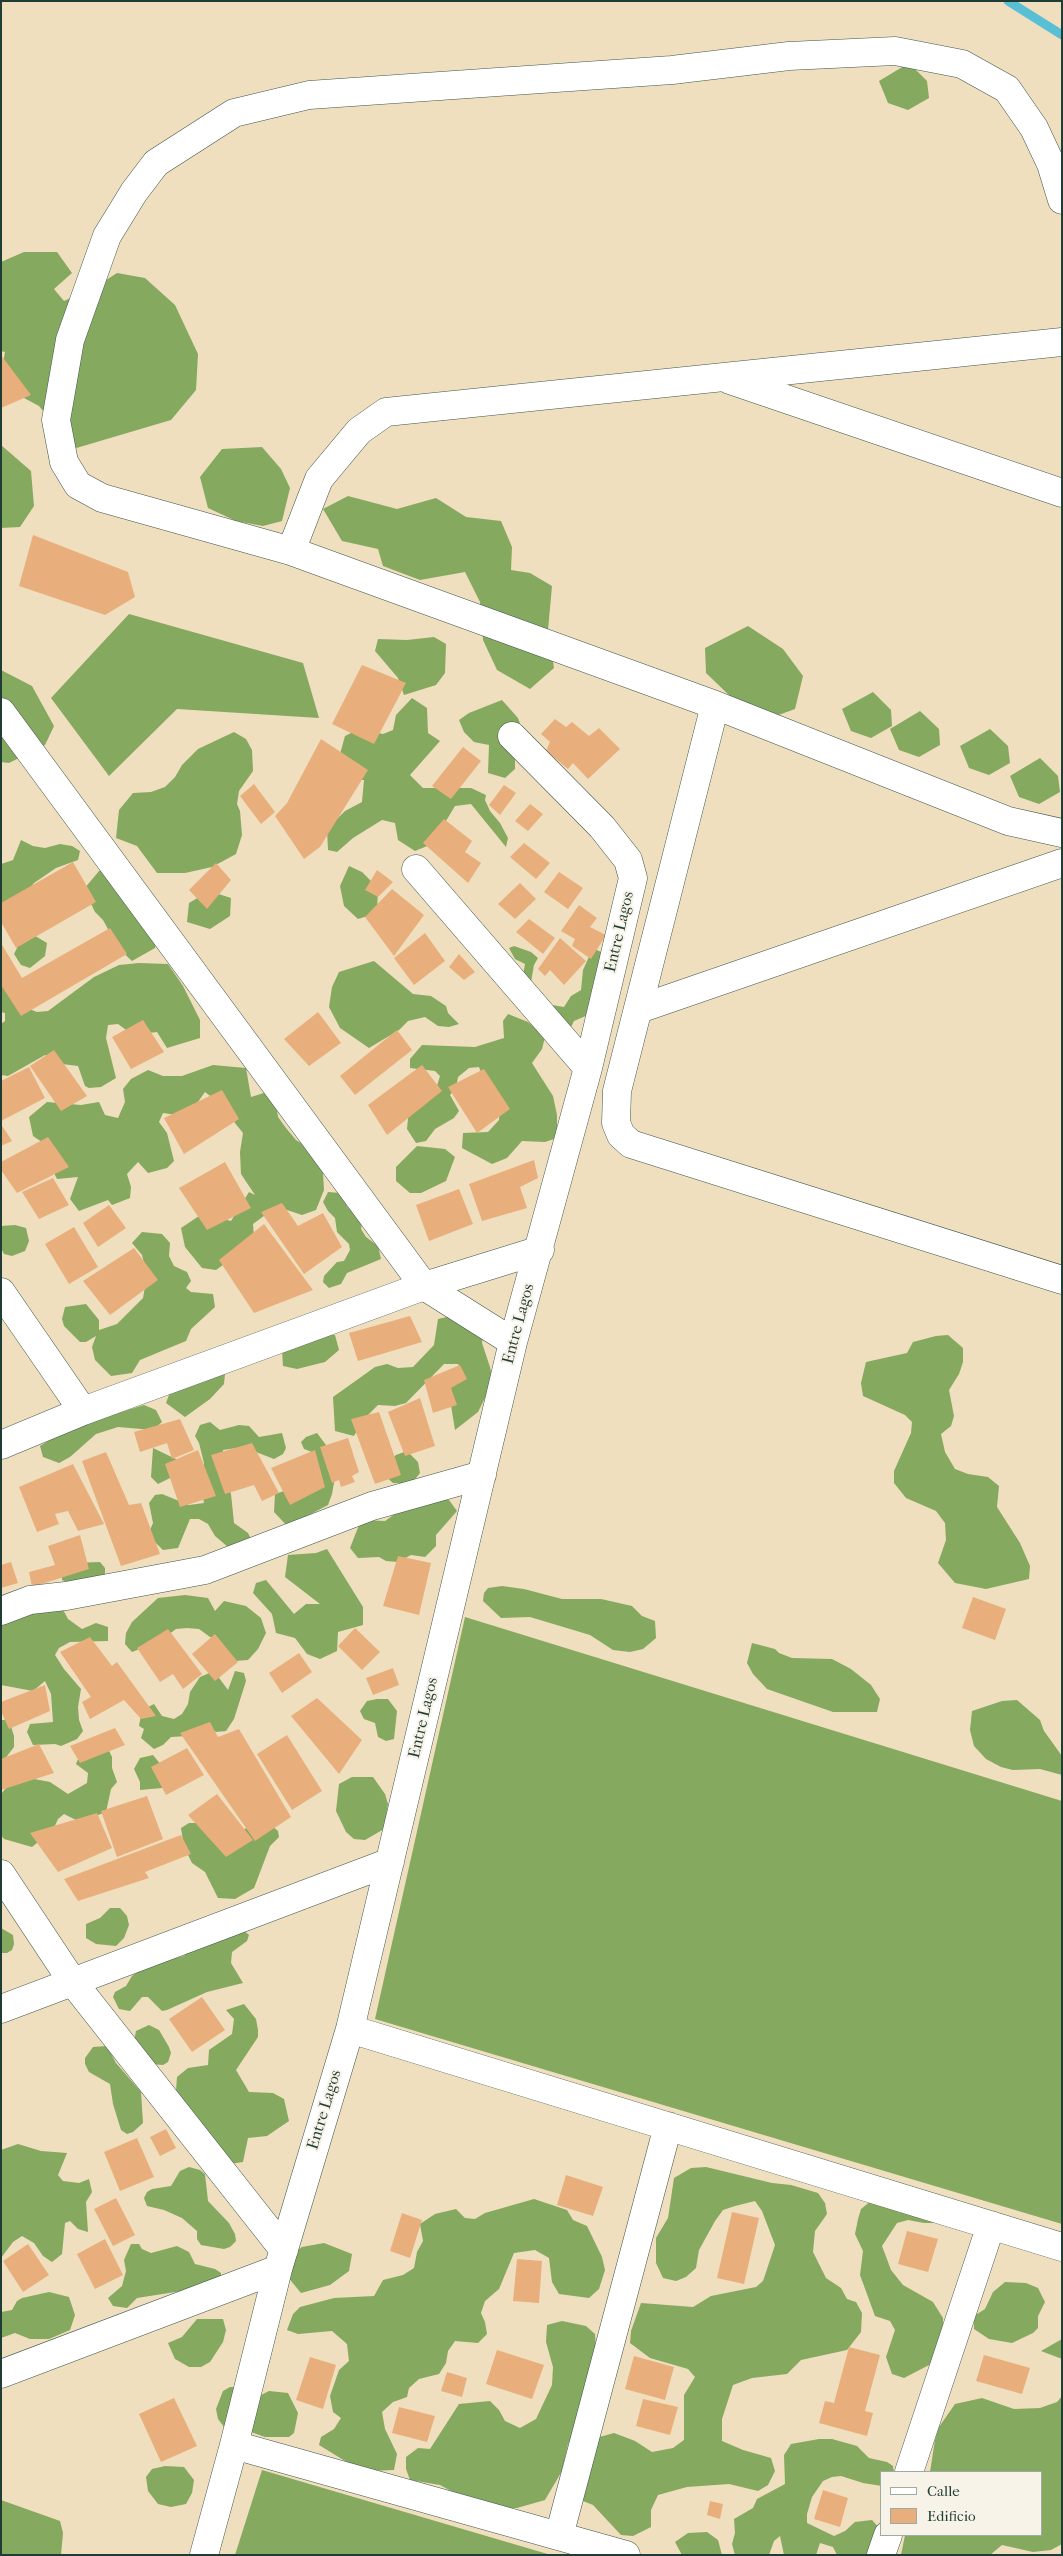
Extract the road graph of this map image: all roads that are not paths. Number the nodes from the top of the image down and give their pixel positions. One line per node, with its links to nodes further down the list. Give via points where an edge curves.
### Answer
1 (1057, 163): 2 (street); 6 (street, via 1007,88 962,64 896,50 790,56 672,70 309,95 234,113 156,163 107,236 70,340 56,420 64,462 78,485 102,498)
2 (1062, 200)
3 (1062, 342): 4 (street)
4 (722, 377): 5 (street); 6 (street, via 386,412 359,431 319,479)
5 (1062, 493)
6 (291, 551): 7 (street)
7 (716, 705): 10 (street, via 1008,821); 13 (street)
8 (1, 712): 17 (street)
9 (512, 736): 14 (street, Entre Lagos, via 602,827 628,860 633,878)
10 (1062, 833)
11 (1062, 863): 13 (street)
12 (416, 869): 14 (street)
13 (639, 1009): 16 (street, via 617,1091 616,1124 621,1135 631,1144)
14 (588, 1068): 15 (street, Entre Lagos)
15 (540, 1250): 17 (street); 19 (street, Entre Lagos)
16 (1062, 1280)
17 (424, 1286): 19 (street); 20 (street)
18 (1, 1292): 20 (street)
19 (513, 1342): 22 (street, Entre Lagos)
20 (83, 1411): 21 (street)
21 (1, 1445)
22 (482, 1475): 23 (street, via 372,1506 205,1570 30,1600); 24 (street, Entre Lagos)
23 (1, 1611)
24 (390, 1862): 26 (street); 28 (street, Entre Lagos)
25 (1, 1874): 26 (street)
26 (72, 1981): 27 (street); 32 (street)
27 (1, 2009)
28 (350, 2029): 29 (street); 32 (street, Entre Lagos)
29 (668, 2126): 30 (street); 36 (street)
30 (991, 2226): 31 (street); 35 (street)
31 (1062, 2247)
32 (281, 2260): 33 (street); 34 (street, Entre Lagos)
33 (1, 2374)
34 (234, 2445): 36 (street); 38 (street, Entre Lagos)
35 (909, 2471)
36 (559, 2536): 39 (street)
37 (888, 2536): 40 (street)
38 (204, 2555)
39 (626, 2555)
40 (882, 2555)

